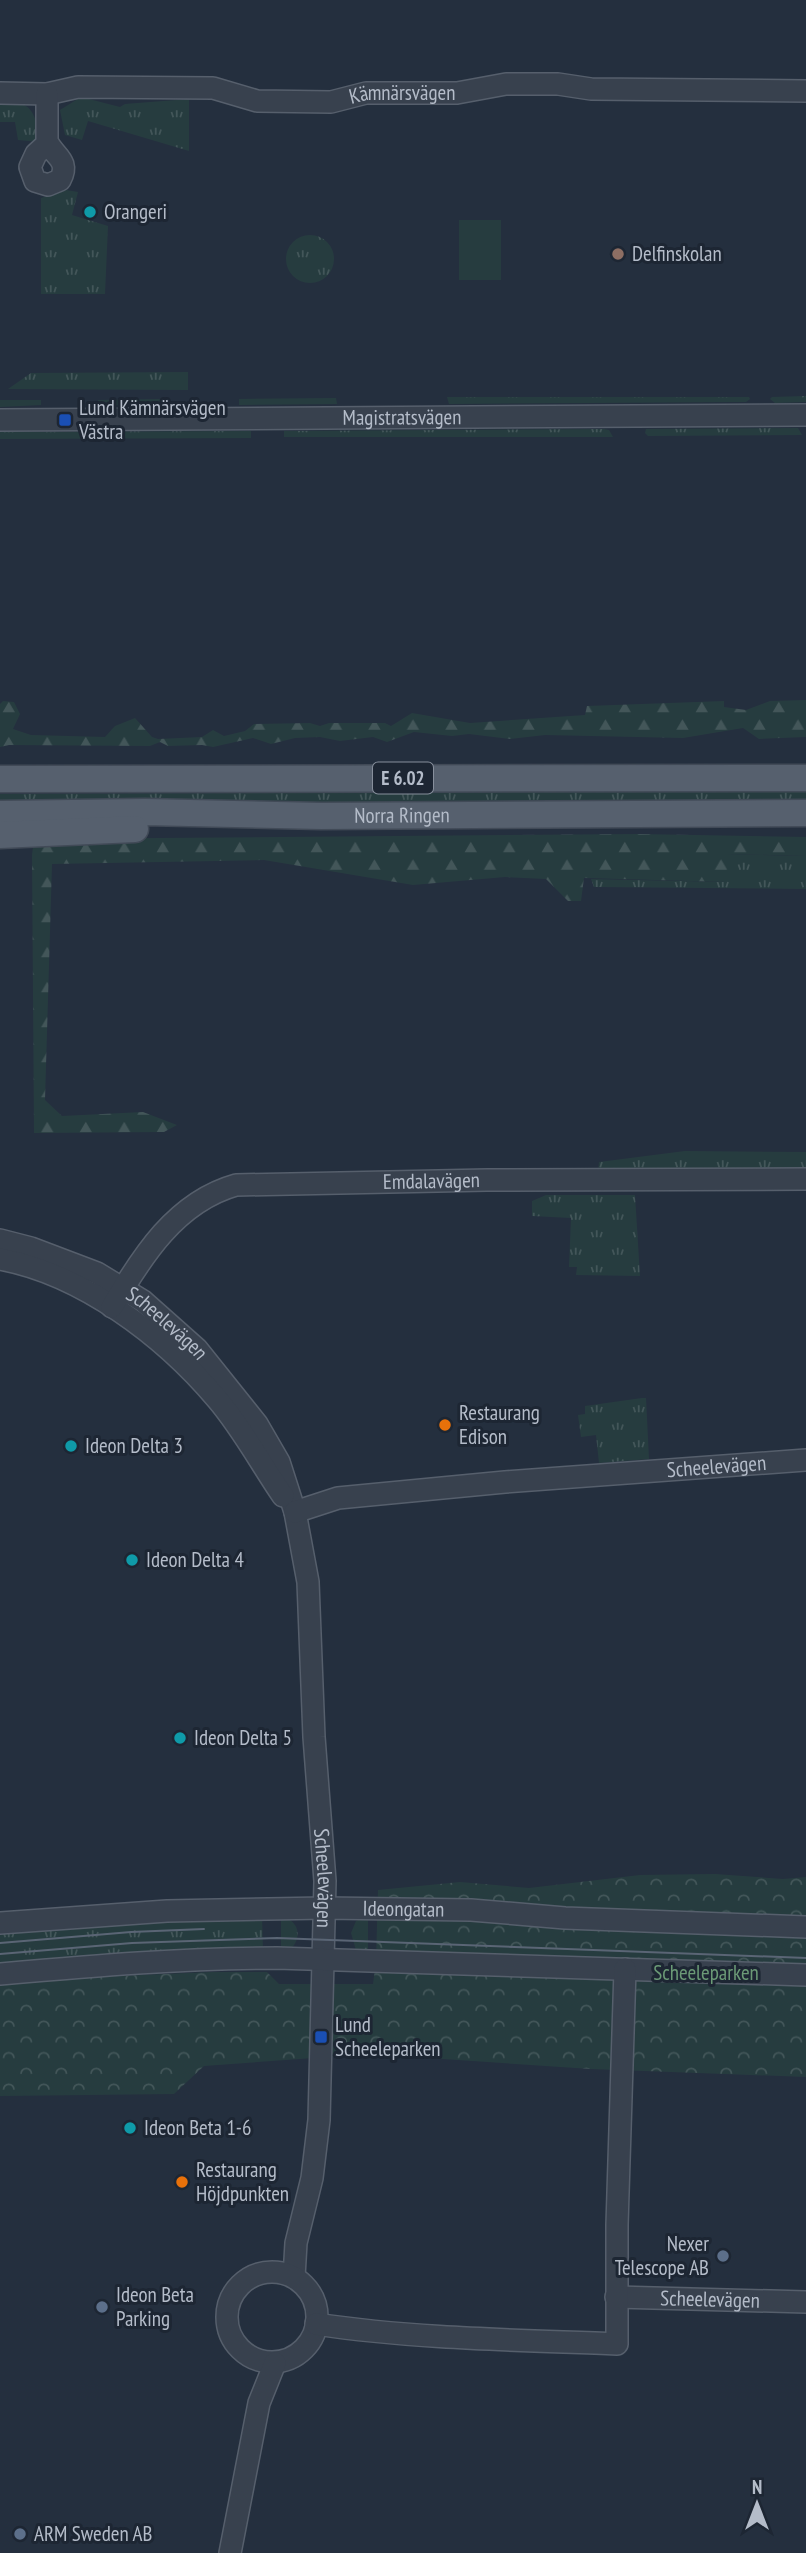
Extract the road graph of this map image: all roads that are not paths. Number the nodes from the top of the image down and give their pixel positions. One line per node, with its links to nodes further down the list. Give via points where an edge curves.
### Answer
1 (806, 91): 3 (street, Kämnärsvägen, via 506,84 457,93 366,93 331,102 257,101 213,88 78,88)
2 (0, 93): 3 (street, Kämnärsvägen)
3 (47, 94): 4 (street)
4 (47, 141)
5 (806, 415): 6 (street, Magistratsvägen)
6 (0, 420)
7 (806, 778): 8 (main road, Norra Ringen / E 6.02)
8 (0, 779)
9 (806, 813): 11 (main road, Norra Ringen / E 6.02)
10 (0, 814): 11 (main road, Norra Ringen / E 6.02)
11 (321, 816): 12 (main road)
12 (0, 835)
13 (806, 1179): 16 (street, Emdalavägen, via 236,1185 181,1213)
14 (0, 1240): 16 (street, Scheelevägen, via 86,1267)
15 (0, 1259): 17 (street, Scheelevägen, via 34,1267)
16 (123, 1288): 17 (street, Emdalavägen); 19 (street, Scheelevägen, via 197,1349 236,1395 279,1462)
17 (112, 1307): 19 (street, Scheelevägen, via 161,1342 218,1400)
18 (806, 1460): 19 (street, Scheelevägen, via 338,1498)
19 (295, 1512): 20 (street, Scheelevägen, via 308,1582)
20 (325, 1908): 21 (street, Ideongatan, via 167,1911); 22 (street, Ideongatan, via 471,1910); 23 (street, Scheelevägen)
21 (0, 1923)
22 (806, 1927)
23 (325, 1960): 24 (street); 25 (street, via 202,1958); 27 (street, Scheelevägen, via 319,2120 312,2178)
24 (625, 1969): 26 (street); 28 (street)
25 (0, 1974)
26 (806, 1975)
27 (285, 2275): 30 (street, via 306,2286 316,2300); 31 (street, via 263,2273 244,2282 231,2299 228,2323 232,2337 240,2348)
28 (616, 2297): 29 (street, Scheelevägen); 30 (street, via 617,2344 446,2337)
29 (806, 2302)
30 (316, 2324): 31 (street, via 308,2344 292,2359)
31 (265, 2361): 32 (street)
32 (230, 2553)

